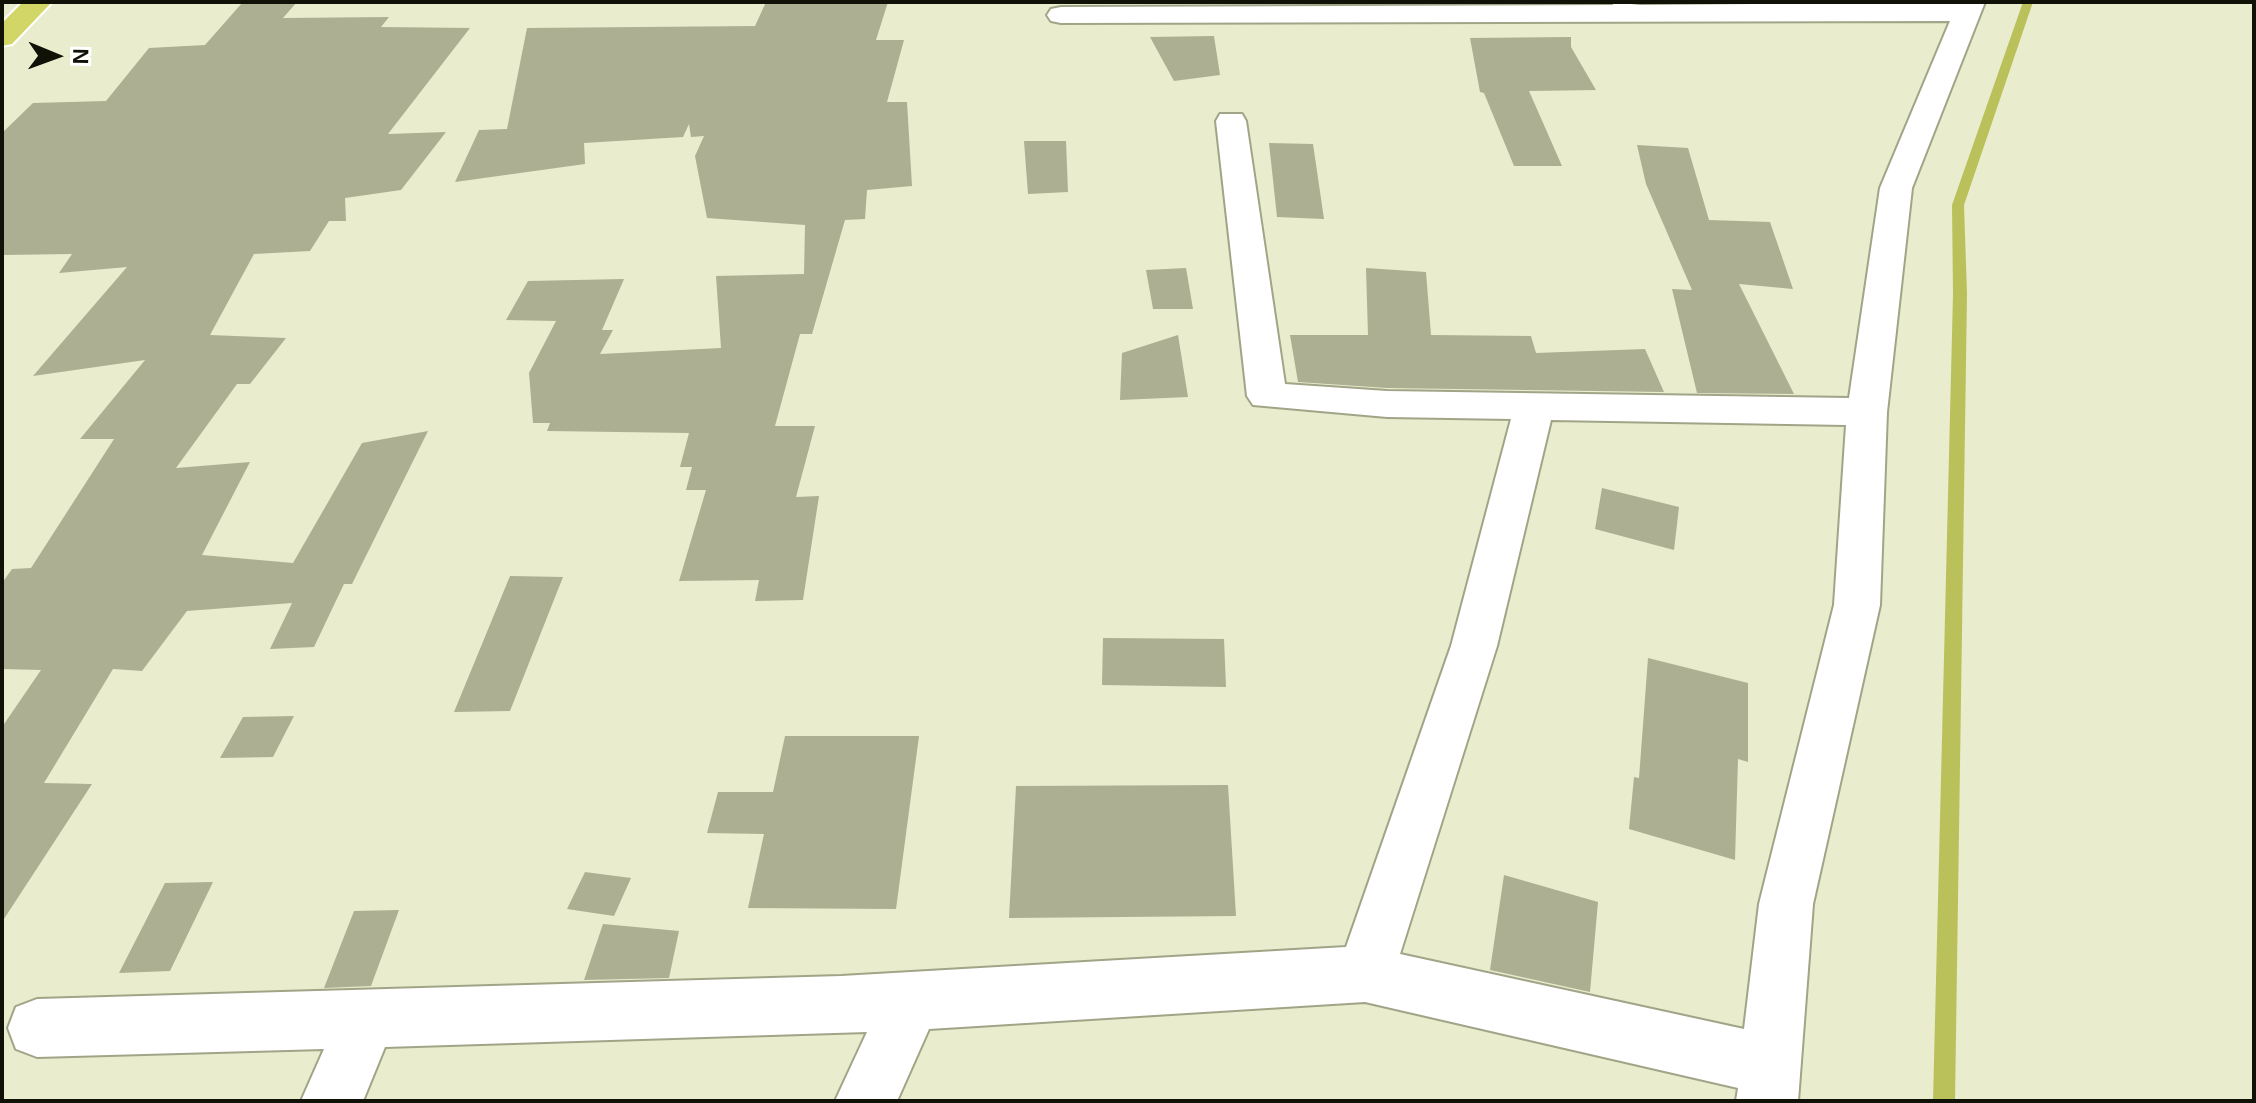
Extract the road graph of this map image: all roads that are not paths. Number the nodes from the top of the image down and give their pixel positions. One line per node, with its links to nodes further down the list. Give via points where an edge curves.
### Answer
1 (39, 2): 5 (main road)
2 (1628, 7): 3 (street); 4 (street)
3 (1970, 7): 8 (street, via 1896,188)
4 (1061, 15)
5 (2, 38)
6 (1231, 121): 7 (street, via 1267,396)
7 (1535, 405): 8 (street); 9 (street, via 1474,646)
8 (1867, 412): 13 (street, via 1857,605 1786,904)
9 (1365, 974): 10 (street); 13 (street)
10 (912, 1000): 11 (street); 15 (street)
11 (367, 1019): 12 (street); 14 (street)
12 (37, 1028)
13 (1769, 1083)
14 (332, 1101)
15 (866, 1101)

